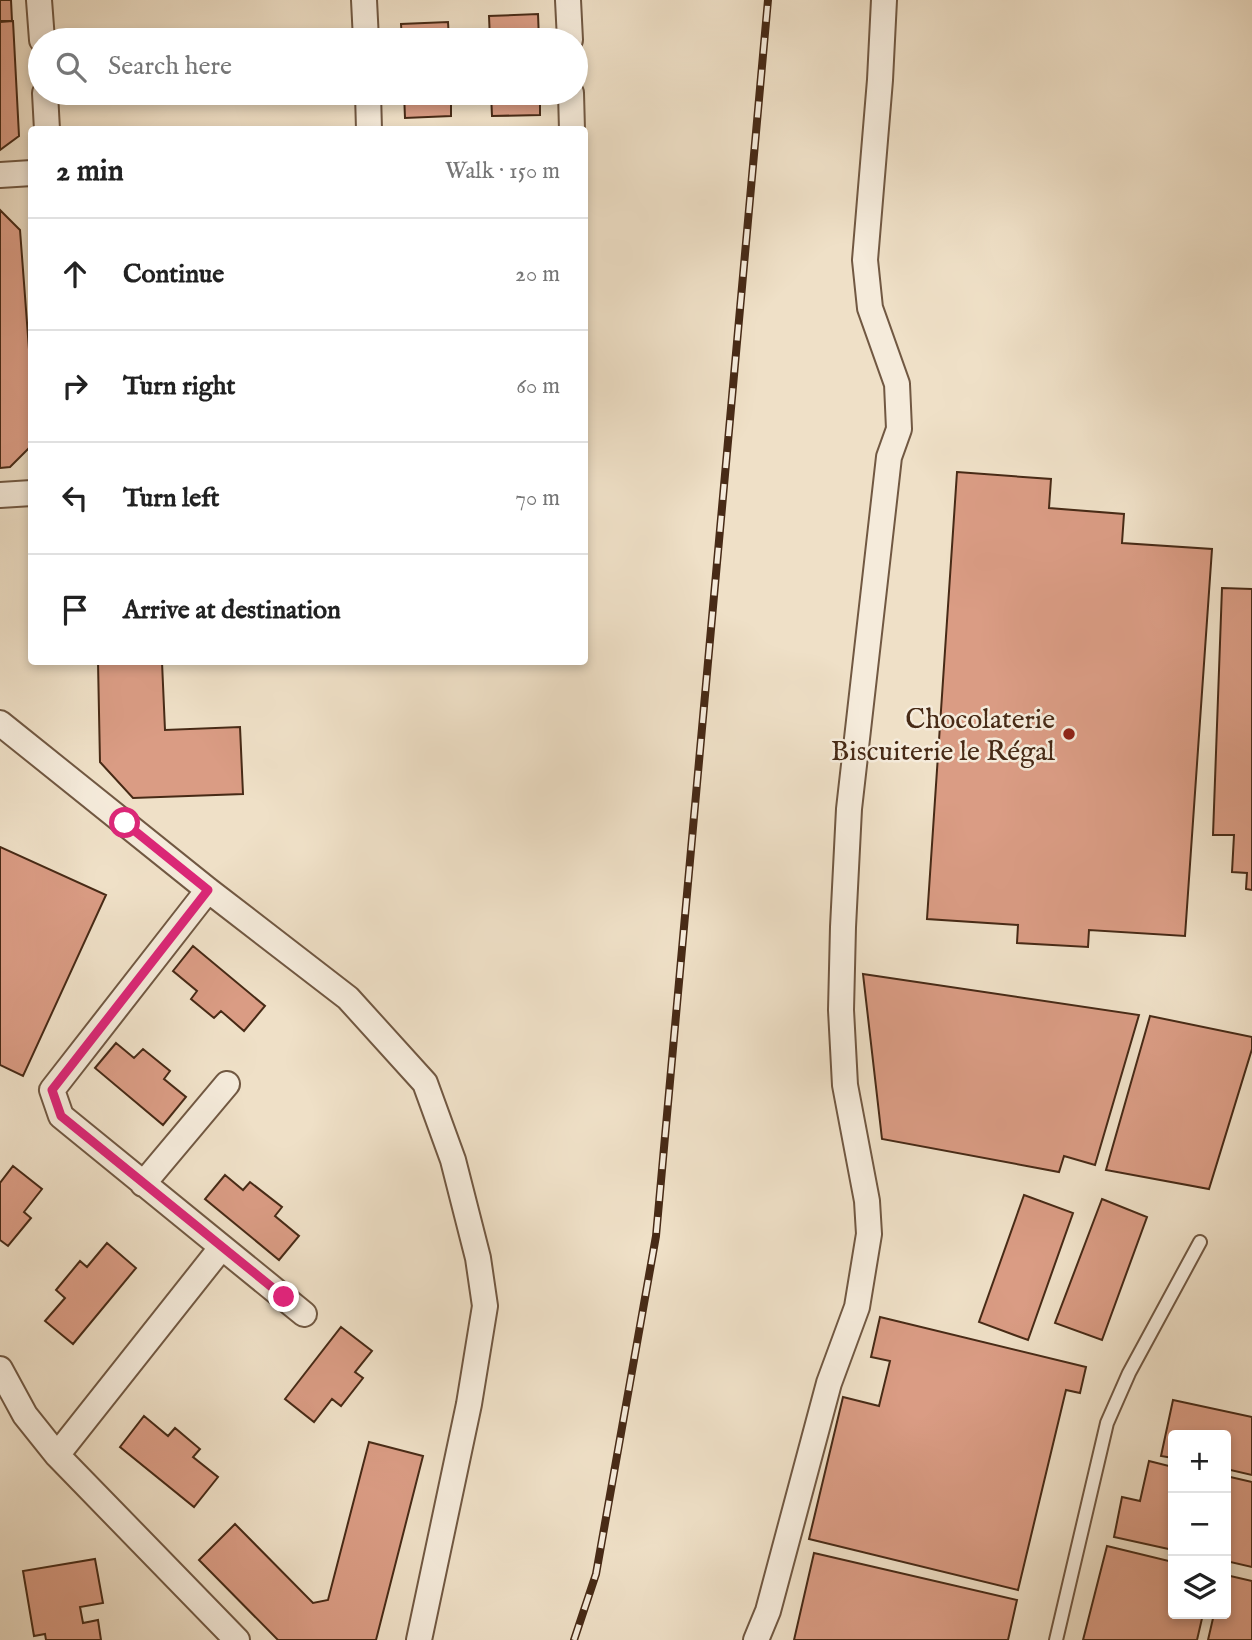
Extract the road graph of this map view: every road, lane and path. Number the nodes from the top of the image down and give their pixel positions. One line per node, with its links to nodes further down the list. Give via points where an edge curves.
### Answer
1 (39, 0): 5 (street)
2 (364, 0): 6 (street)
3 (568, 0): 7 (street)
4 (884, 0): 29 (street, via 865,260 870,309 897,384 899,429 889,457 849,809 841,1010 845,1084 869,1234 857,1307 829,1384 768,1611)
5 (41, 28)
6 (365, 28)
7 (569, 28)
8 (46, 105): 11 (street)
9 (368, 105): 12 (street)
10 (571, 105): 13 (street)
11 (47, 126)
12 (369, 126)
13 (572, 126)
14 (28, 173): 15 (street)
15 (0, 175)
16 (28, 493): 17 (street)
17 (0, 495)
18 (0, 723): 19 (street)
19 (208, 890): 21 (street, via 52,1090 61,1116); 28 (street, via 348,998 391,1042 425,1083 453,1160 485,1306)
20 (226, 1084): 21 (street)
21 (143, 1184): 23 (street)
22 (1200, 1242): 30 (lane, via 1107,1423)
23 (221, 1248): 24 (street); 26 (street)
24 (304, 1314)
25 (0, 1369): 26 (street, via 25,1415)
26 (57, 1455): 27 (street)
27 (237, 1640)
28 (419, 1640)
29 (756, 1640)
30 (1056, 1640)

